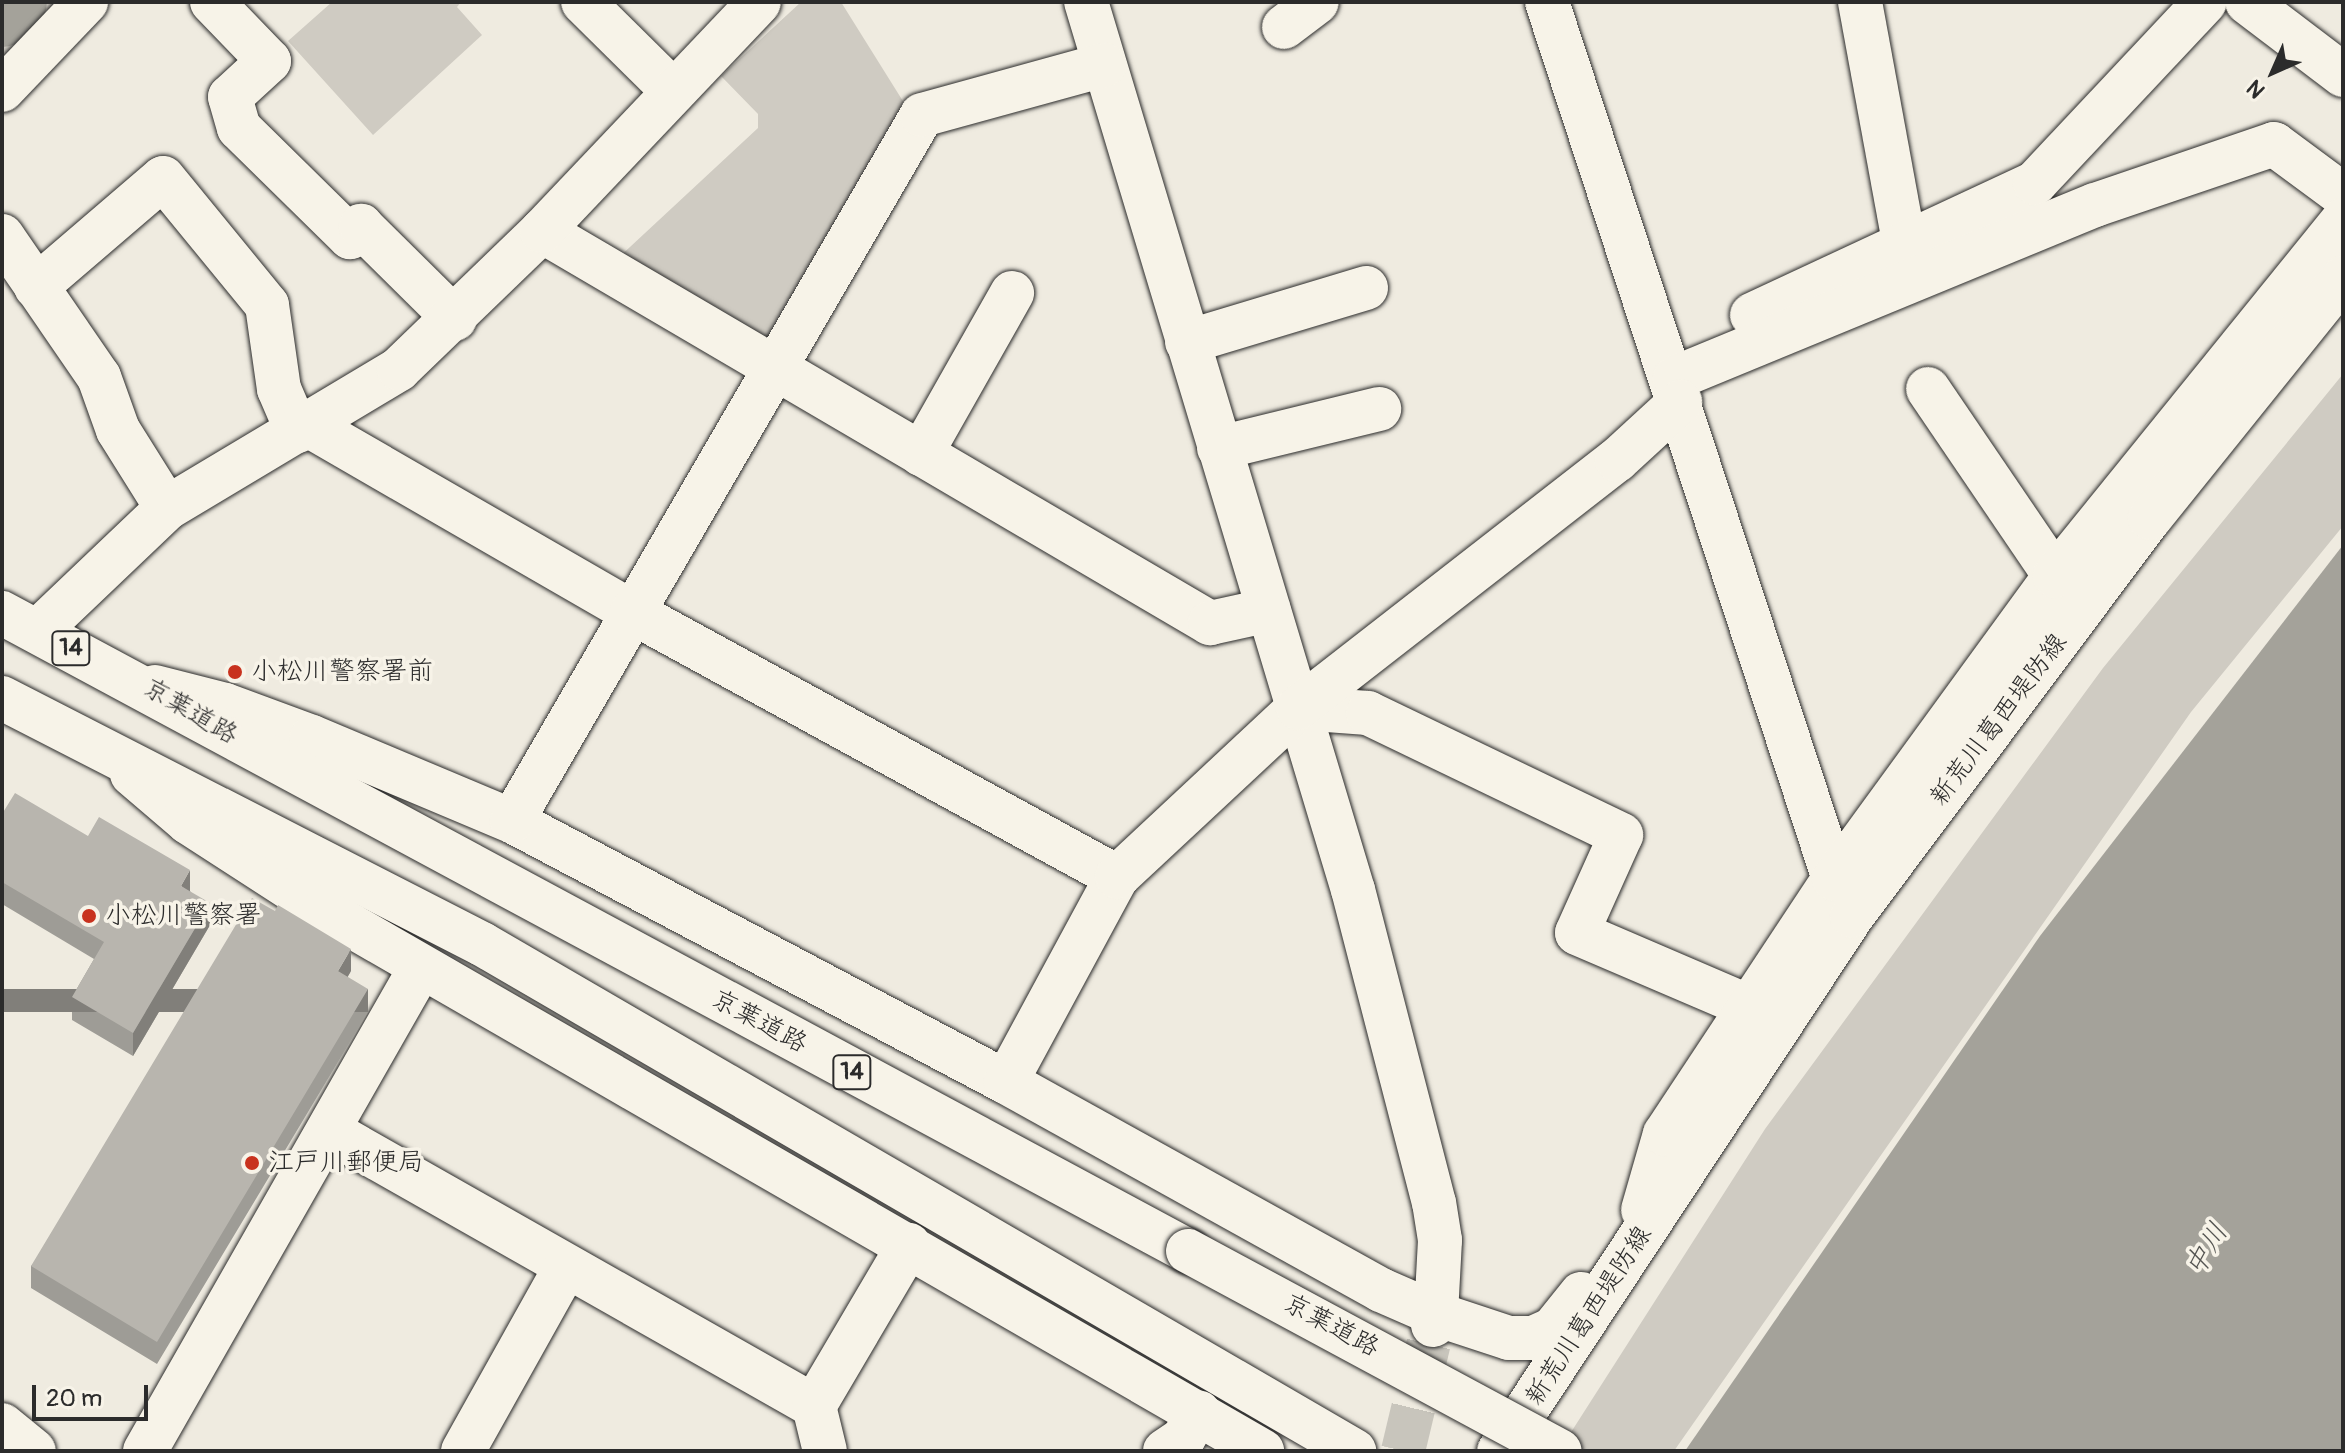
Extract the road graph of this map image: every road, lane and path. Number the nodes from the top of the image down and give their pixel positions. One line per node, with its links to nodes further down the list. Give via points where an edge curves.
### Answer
1 (86, 2): 12 (main road)
2 (212, 2): 23 (main road, via 269,61 230,97 239,128 350,237 361,226)
3 (583, 2): 13 (main road)
4 (759, 2): 13 (main road)
5 (1086, 2): 10 (main road)
6 (1547, 2): 26 (main road)
7 (1860, 2): 18 (main road)
8 (2205, 2): 18 (main road, via 2035,183)
9 (2247, 2): 11 (main road)
10 (1104, 65): 24 (main road); 25 (main road, via 922,115)
11 (2343, 75)
12 (2, 90)
13 (672, 90): 16 (main road)
14 (2343, 195): 26 (main road, via 2274,144 2095,205)
15 (2343, 220): 33 (main road)
16 (542, 231): 23 (main road); 25 (main road)
17 (2, 236): 20 (main road)
18 (1905, 247): 26 (main road)
19 (2343, 278): 48 (main road, 新荒川葛西堤防線, via 2150,518 1852,916)
20 (36, 287): 29 (main road, via 163,178 267,305 279,389); 32 (main road, via 99,377 118,430)
21 (1366, 288): 24 (main road)
22 (1012, 293): 31 (main road)
23 (455, 319): 29 (main road, via 399,369)
24 (1187, 342): 30 (main road)
25 (777, 371): 31 (main road); 35 (main road)
26 (1673, 378): 39 (main road, via 1617,460); 43 (main road)
27 (1928, 389): 33 (main road)
28 (1379, 409): 30 (main road)
29 (302, 428): 32 (main road); 35 (main road)
30 (1219, 448): 34 (main road)
31 (921, 454): 34 (main road, via 1210,623)
32 (167, 508): 36 (main road)
33 (2055, 576): 43 (main road)
34 (1269, 610): 39 (main road)
35 (632, 612): 41 (main road); 42 (main road)
36 (20, 622): 37 (main road, 京葉道路 / 14)
37 (141, 684): 41 (main road, 新荒川葛西堤防線, via 225,705); 64 (main road, 京葉道路 / 14, bridge, via 475,871)
38 (5, 706): 40 (main road)
39 (1298, 708): 42 (main road); 45 (main road, via 1368,713 1621,835 1577,933); 52 (main road, via 1353,890 1434,1203 1440,1240)
40 (100, 746): 44 (main road, via 188,822 257,870); 62 (main road, via 482,944)
41 (512, 821): 46 (main road, 新荒川葛西堤防線)
42 (1117, 877): 46 (main road)
43 (1834, 879): 45 (main road)
44 (421, 967): 47 (main road); 50 (main road)
45 (1747, 1006): 49 (main road, via 1665,1134)
46 (1006, 1082): 52 (main road, 新荒川葛西堤防線)
47 (331, 1132): 51 (main road); 57 (main road)
48 (1677, 1180): 49 (main road, 新荒川葛西堤防線); 63 (main road, 新荒川葛西堤防線)
49 (1643, 1210): 52 (main road, 新荒川葛西堤防線, via 1553,1329 1520,1340)
50 (909, 1245): 53 (main road); 54 (main road)
51 (566, 1267): 53 (main road); 58 (main road)
52 (1434, 1319)
53 (814, 1406): 59 (main road)
54 (1199, 1412): 60 (main road, via 1183,1439); 61 (main road)
55 (2, 1425): 56 (main road)
56 (34, 1451)
57 (145, 1451)
58 (463, 1451)
59 (825, 1451)
60 (1165, 1451)
61 (1262, 1451)
62 (1354, 1451)
63 (1499, 1451)
64 (1560, 1451)

